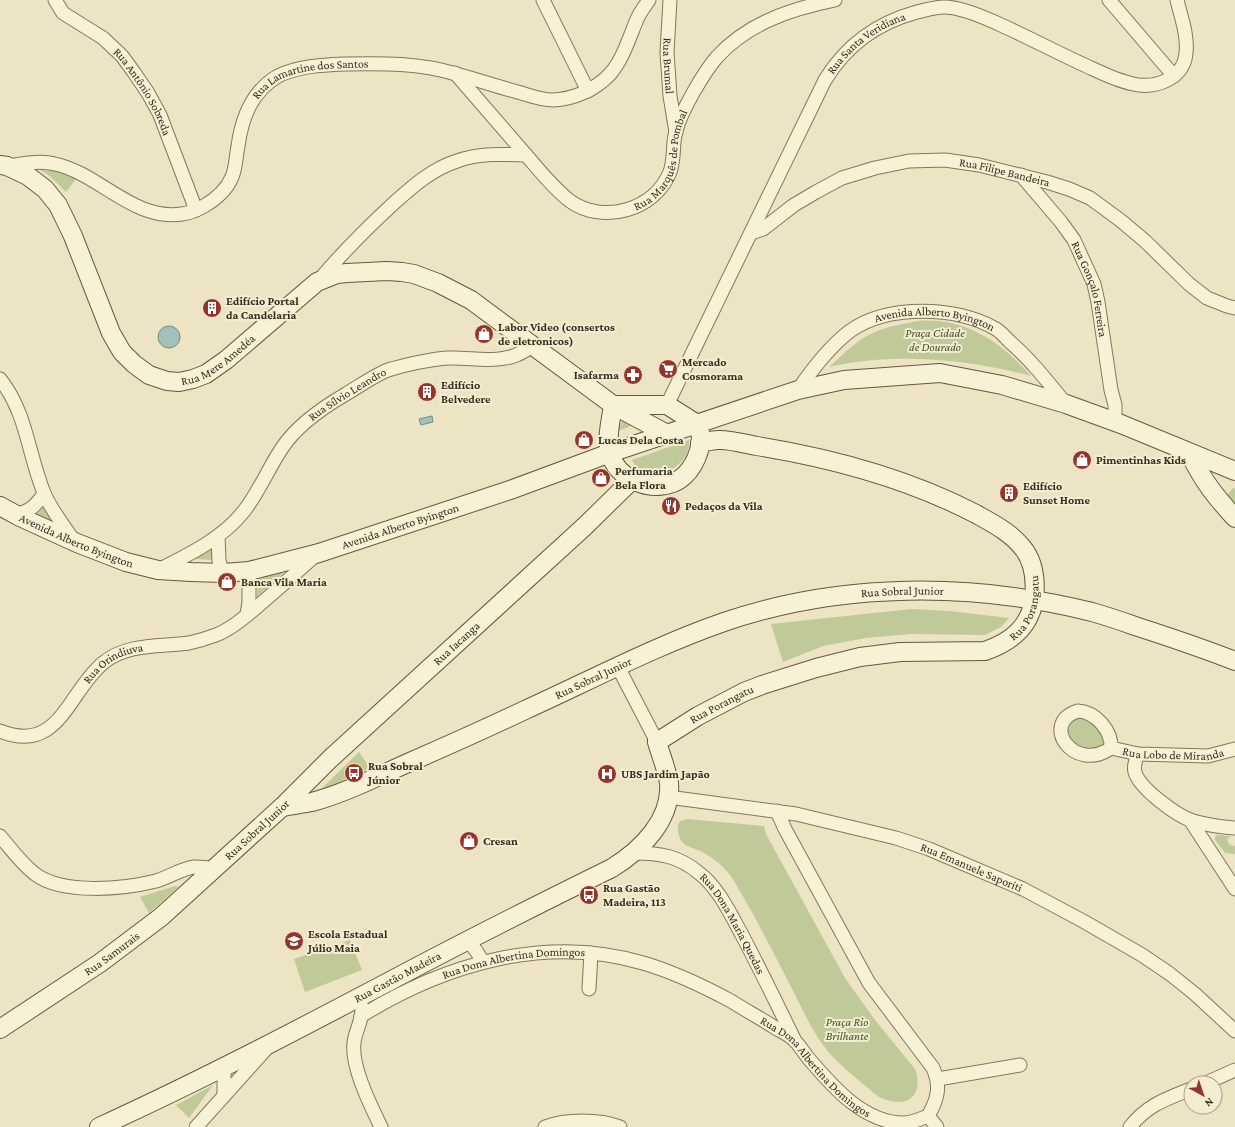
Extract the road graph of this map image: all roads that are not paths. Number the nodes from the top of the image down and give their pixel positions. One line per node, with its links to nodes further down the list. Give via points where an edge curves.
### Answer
1 (54, 0): 17 (street, Rua Antônio Sobreda, via 63,13 104,38 122,56 148,93 160,115)
2 (543, 0): 12 (street)
3 (649, 0): 12 (street, Rua Lamartine dos Santos, via 610,74)
4 (670, 0): 13 (street, Rua Brumal, via 667,52)
5 (835, 0): 13 (street, Rua Marquês de Pombal, via 803,6 776,16 732,43 716,58 702,79 685,108)
6 (921, 0): 9 (street)
7 (1109, 0): 11 (street)
8 (1177, 0): 11 (street, via 1186,35 1186,55 1182,67)
9 (944, 7): 11 (street, Rua Santa Veridiana, via 992,21 1111,78 1144,86 1166,82); 18 (street, Rua Santa Veridiana, via 904,16 878,27 843,55 821,87)
10 (455, 73): 12 (street, Rua Lamartine dos Santos, via 550,100 569,98); 14 (street, Rua Marquês de Pombal); 17 (street, Rua Lamartine dos Santos, via 417,65 375,63 326,65 297,69 279,76 261,89 244,115 232,178 211,202)
11 (1174, 76)
12 (588, 91)
13 (676, 132): 14 (street, Rua Marquês de Pombal, via 674,159 662,187 653,197 640,205 617,211 598,212 571,201)
14 (526, 156): 19 (street, via 494,154 458,160 439,168 418,182 374,221)
15 (3, 166): 17 (street, Rua Lamartine dos Santos, via 52,163 69,168 130,203 157,214 180,215); 19 (street, Rua Mere Amedéa, via 28,176 45,189 58,205 111,333 122,352 149,375 178,382 206,374)
16 (1021, 175): 18 (street, Rua Filipe Bandeira, via 945,160 909,161 875,168 842,178 794,205 763,229); 20 (street, Rua Filipe Bandeira, via 1090,198 1145,241 1207,298); 28 (street, Rua Gonçalo Ferreira, via 1074,240 1092,279 1115,405)
17 (196, 210)
18 (751, 233): 26 (street, Rua Santa Veridiana)
19 (317, 282): 21 (street, Rua Mere Amedéa, via 346,273 387,271 414,274 471,300)
20 (1235, 308)
21 (533, 346): 25 (street, Rua Mere Amedéa); 40 (street, Rua Sílvio Leandro, via 505,358 447,358 388,370 345,394 312,415 290,437 245,511)
22 (0, 379): 37 (street, via 16,404 23,421)
23 (798, 390): 24 (street, Avenida Alberto Byington, via 844,380 940,373 1002,385); 24 (street, Avenida Alberto Byington, via 817,364 852,330 884,316 930,312 966,316 997,330 1023,353); 27 (street, Avenida Alberto Byington)
24 (1066, 404): 28 (street, Avenida Alberto Byington)
25 (613, 405): 26 (street); 30 (street, Rua Mere Amedéa); 33 (street, via 609,437)
26 (667, 405): 29 (street)
27 (720, 416): 29 (street, Avenida Alberto Byington); 31 (street, via 716,425)
28 (1115, 422): 34 (street, Avenida Alberto Byington)
29 (697, 424): 30 (street, Avenida Alberto Byington); 32 (street)
30 (667, 434): 33 (street, Avenida Alberto Byington)
31 (719, 440): 32 (street, Rua Porangatu); 46 (street, Rua Porangatu, via 798,453 881,475 958,505 1003,530 1023,548 1034,572)
32 (700, 443): 36 (street, via 699,453 691,468 673,482 648,485)
33 (610, 454): 36 (street, via 617,466); 42 (street, Avenida Alberto Byington, via 510,490)
34 (1190, 454): 35 (street, Avenida Alberto Byington); 39 (street, via 1208,487)
35 (1235, 472)
36 (632, 480): 56 (street, Rua Iacanga, via 330,759)
37 (44, 494): 38 (street, via 36,505 25,512); 41 (street)
38 (6, 510): 41 (street, Avenida Alberto Byington)
39 (1235, 518)
40 (218, 536): 43 (street, Rua Sílvio Leandro, via 198,550); 45 (street, via 219,560)
41 (77, 543): 43 (street, Avenida Alberto Byington, via 126,562)
42 (319, 552): 44 (street, Avenida Alberto Byington); 47 (street, Rua Orindiuva)
43 (158, 570): 45 (street, Avenida Alberto Byington)
44 (249, 571): 45 (street, Avenida Alberto Byington); 47 (street)
45 (223, 573)
46 (1034, 600): 48 (street, Rua Sobral Junior, via 1094,612); 49 (street, Rua Sobral Junior, via 944,591 891,591 810,600 723,622); 51 (street, Rua Porangatu, via 1026,622 1011,638 985,651 900,652 860,657 816,668 744,692 698,716)
47 (247, 615): 50 (street, Rua Orindiuva, via 217,635 190,643 158,645 116,655 86,679 64,714 37,735 27,736)
48 (1235, 661)
49 (618, 667): 51 (street); 56 (street, Rua Sobral Junior, via 360,784 312,802)
50 (0, 730)
51 (657, 742): 55 (street, Rua Gastão Madeira, via 669,781)
52 (1111, 748): 54 (street, Rua Lobo de Miranda)
53 (1235, 749): 54 (street, Rua Lobo de Miranda, via 1208,756)
54 (1138, 754): 58 (street, via 1134,771 1149,793)
55 (668, 797): 57 (street, Rua Emanuele Saporiti); 61 (street, Rua Gastão Madeira, via 657,826)
56 (282, 807): 62 (street, Rua Sobral Junior)
57 (777, 811): 73 (street, Rua Emanuele Saporiti, via 896,838 929,849 1023,889 1083,921 1159,967 1195,994); 80 (street, via 869,983 928,1059)
58 (1190, 820): 59 (street, via 1211,826); 63 (street)
59 (1235, 828)
60 (0, 836): 62 (street, Rua Sobral Junior, via 15,855 36,874 67,887 109,888 143,884 192,867)
61 (634, 853): 64 (street, Rua Gastão Madeira, via 612,868); 74 (street, Rua Dona Maria Quedas, via 669,856 700,873 712,886 729,910)
62 (215, 868): 72 (street, Rua Samurais, via 161,916 100,963)
63 (1235, 889)
64 (468, 940): 65 (street, Rua Gastão Madeira); 67 (street)
65 (447, 951): 68 (street); 70 (street, Rua Gastão Madeira)
66 (591, 953): 67 (street, Rua Dona Albertina Domingos, via 552,952 514,955); 69 (street); 74 (street, Rua Dona Albertina Domingos, via 643,963 672,973 752,1013)
67 (483, 962): 68 (street, Rua Dona Albertina Domingos)
68 (462, 968): 71 (street, Rua Dona Albertina Domingos, via 414,986)
69 (589, 989)
70 (360, 997): 71 (street); 75 (street, Rua Gastão Madeira)
71 (361, 1016): 86 (street, via 354,1043 357,1069)
72 (0, 1028)
73 (1235, 1031)
74 (794, 1040): 83 (street, Rua Dona Albertina Domingos, via 840,1092 878,1119 905,1123)
75 (271, 1044): 77 (street, Rua Gastão Madeira); 82 (street)
76 (1020, 1064): 80 (street)
77 (224, 1066): 82 (street); 84 (street, Rua Gastão Madeira)
78 (1235, 1070): 79 (street)
79 (1223, 1075)
80 (938, 1078): 83 (street, via 937,1097)
81 (1183, 1092): 90 (street, via 1145,1111)
82 (224, 1096): 85 (street)
83 (928, 1116): 89 (street)
84 (99, 1127)
85 (196, 1127)
86 (382, 1127)
87 (545, 1127): 88 (street, via 576,1121)
88 (620, 1127)
89 (937, 1127)
90 (1130, 1127)

